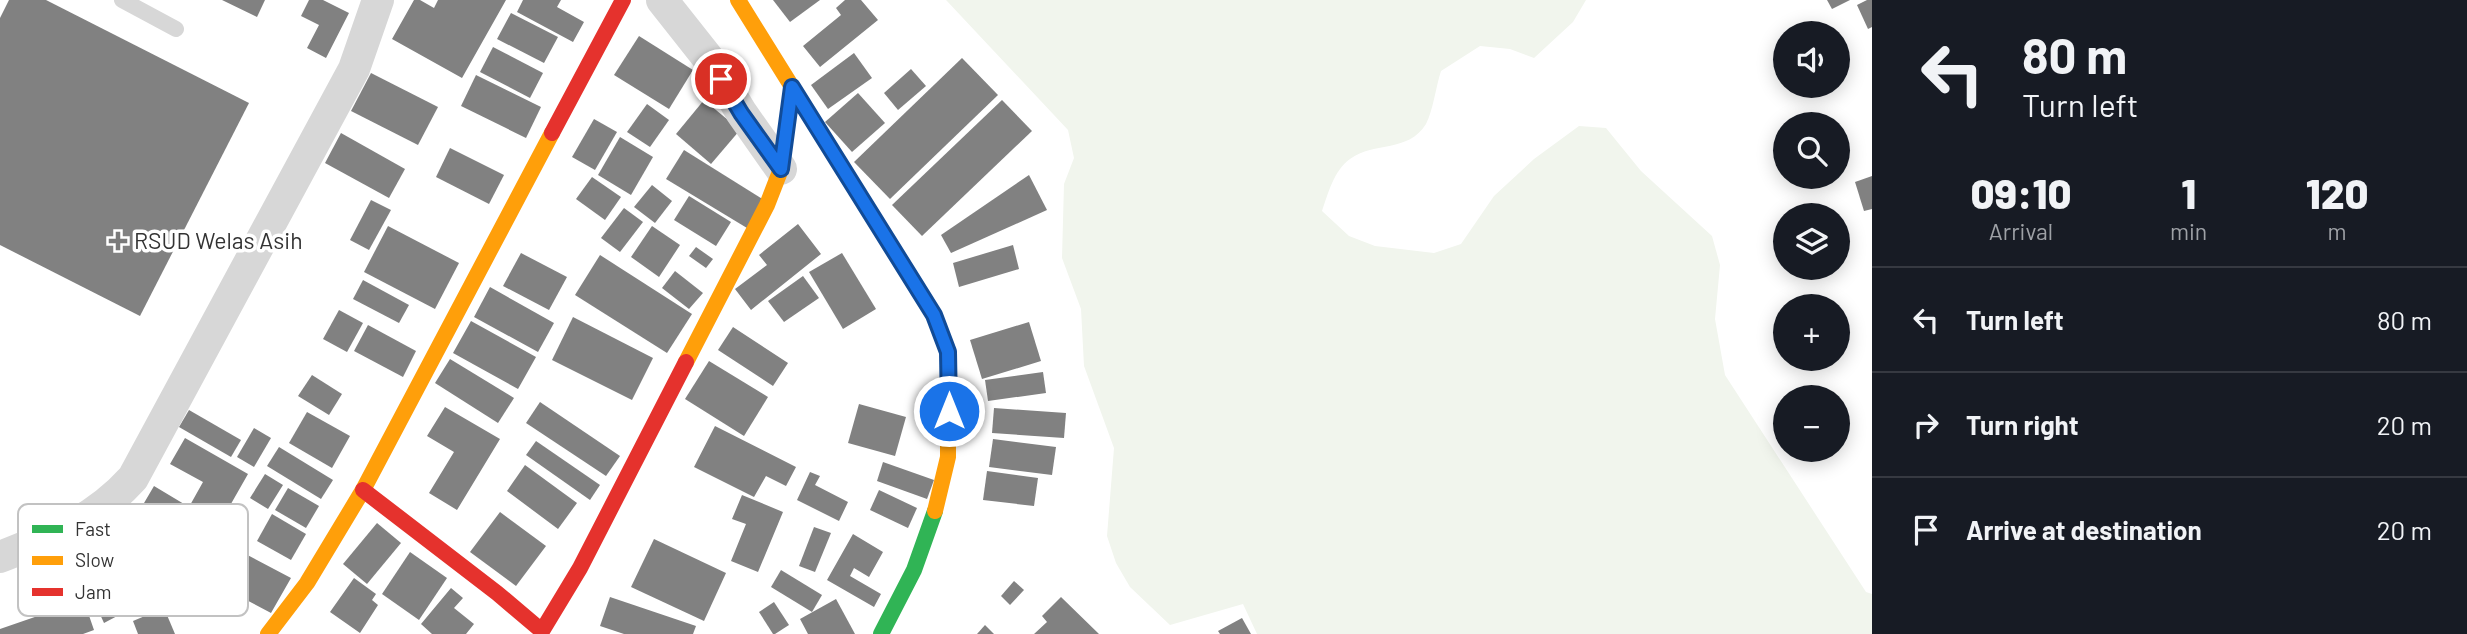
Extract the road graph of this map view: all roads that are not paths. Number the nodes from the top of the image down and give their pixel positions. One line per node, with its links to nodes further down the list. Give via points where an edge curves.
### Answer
1 (122, 0): 6 (lane)
2 (378, 0): 10 (street, via 354,69 133,478)
3 (622, 0): 9 (street)
4 (662, 0): 8 (street, via 711,62)
5 (738, 0): 7 (street)
6 (176, 29)
7 (792, 87): 8 (street); 15 (street, via 934,315 948,352 948,457 935,512 914,570)
8 (781, 169): 13 (street, via 767,205)
9 (363, 490): 13 (street); 14 (street, via 307,583)
10 (107, 504)
11 (18, 550): 12 (street)
12 (0, 557)
13 (543, 633)
14 (268, 634)
15 (881, 634)

